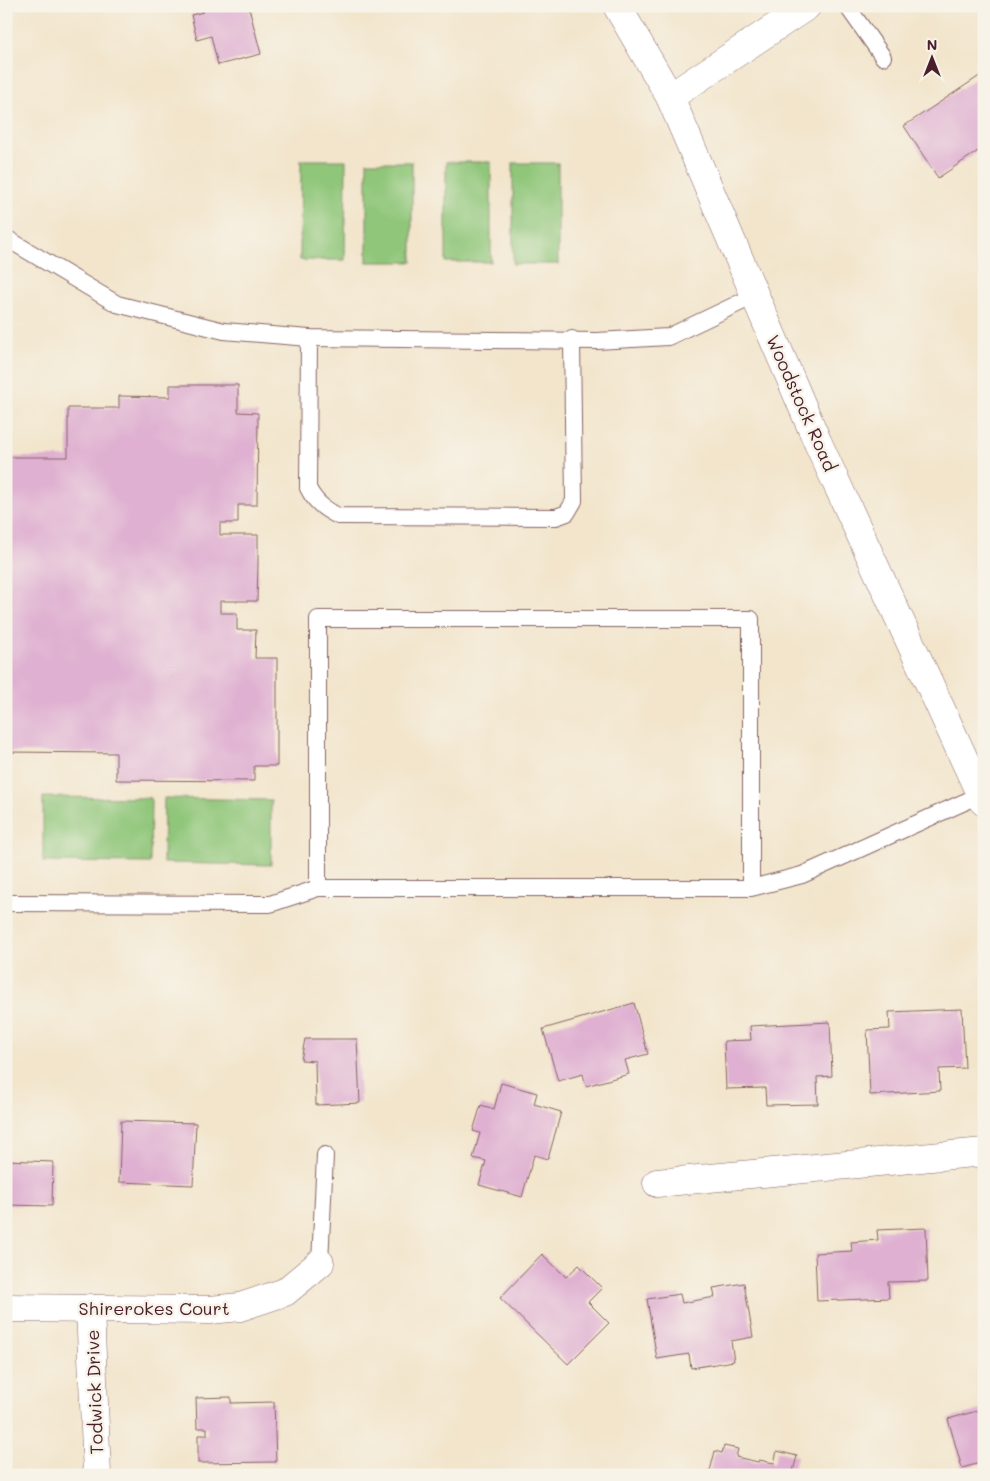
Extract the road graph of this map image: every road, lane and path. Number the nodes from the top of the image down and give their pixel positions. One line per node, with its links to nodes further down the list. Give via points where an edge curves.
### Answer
1 (617, 6): 5 (street, Woodstock Road)
2 (807, 6): 5 (street)
3 (848, 6): 4 (lane)
4 (883, 57)
5 (670, 96): 7 (street, Woodstock Road)
6 (6, 238): 8 (lane, via 117,304 224,331)
7 (754, 296): 9 (lane, via 668,337 597,341); 10 (street, Woodstock Road, via 822,451)
8 (309, 338): 9 (lane); 9 (lane, via 308,488 323,508 338,516 556,517 567,513 574,501)
9 (572, 339)
10 (983, 796): 12 (lane, via 802,875)
11 (318, 888): 12 (lane); 12 (lane, via 318,619 751,619); 13 (lane, via 270,904)
12 (751, 888)
13 (6, 903)
14 (984, 1152): 16 (street)
15 (325, 1155): 17 (lane)
16 (657, 1183)
17 (320, 1263): 19 (street, Shirerokes Court, via 285,1292 240,1307 210,1310)
18 (6, 1308): 19 (street, Shirerokes Court)
19 (90, 1308): 20 (street, Todwick Drive)
20 (97, 1475)

